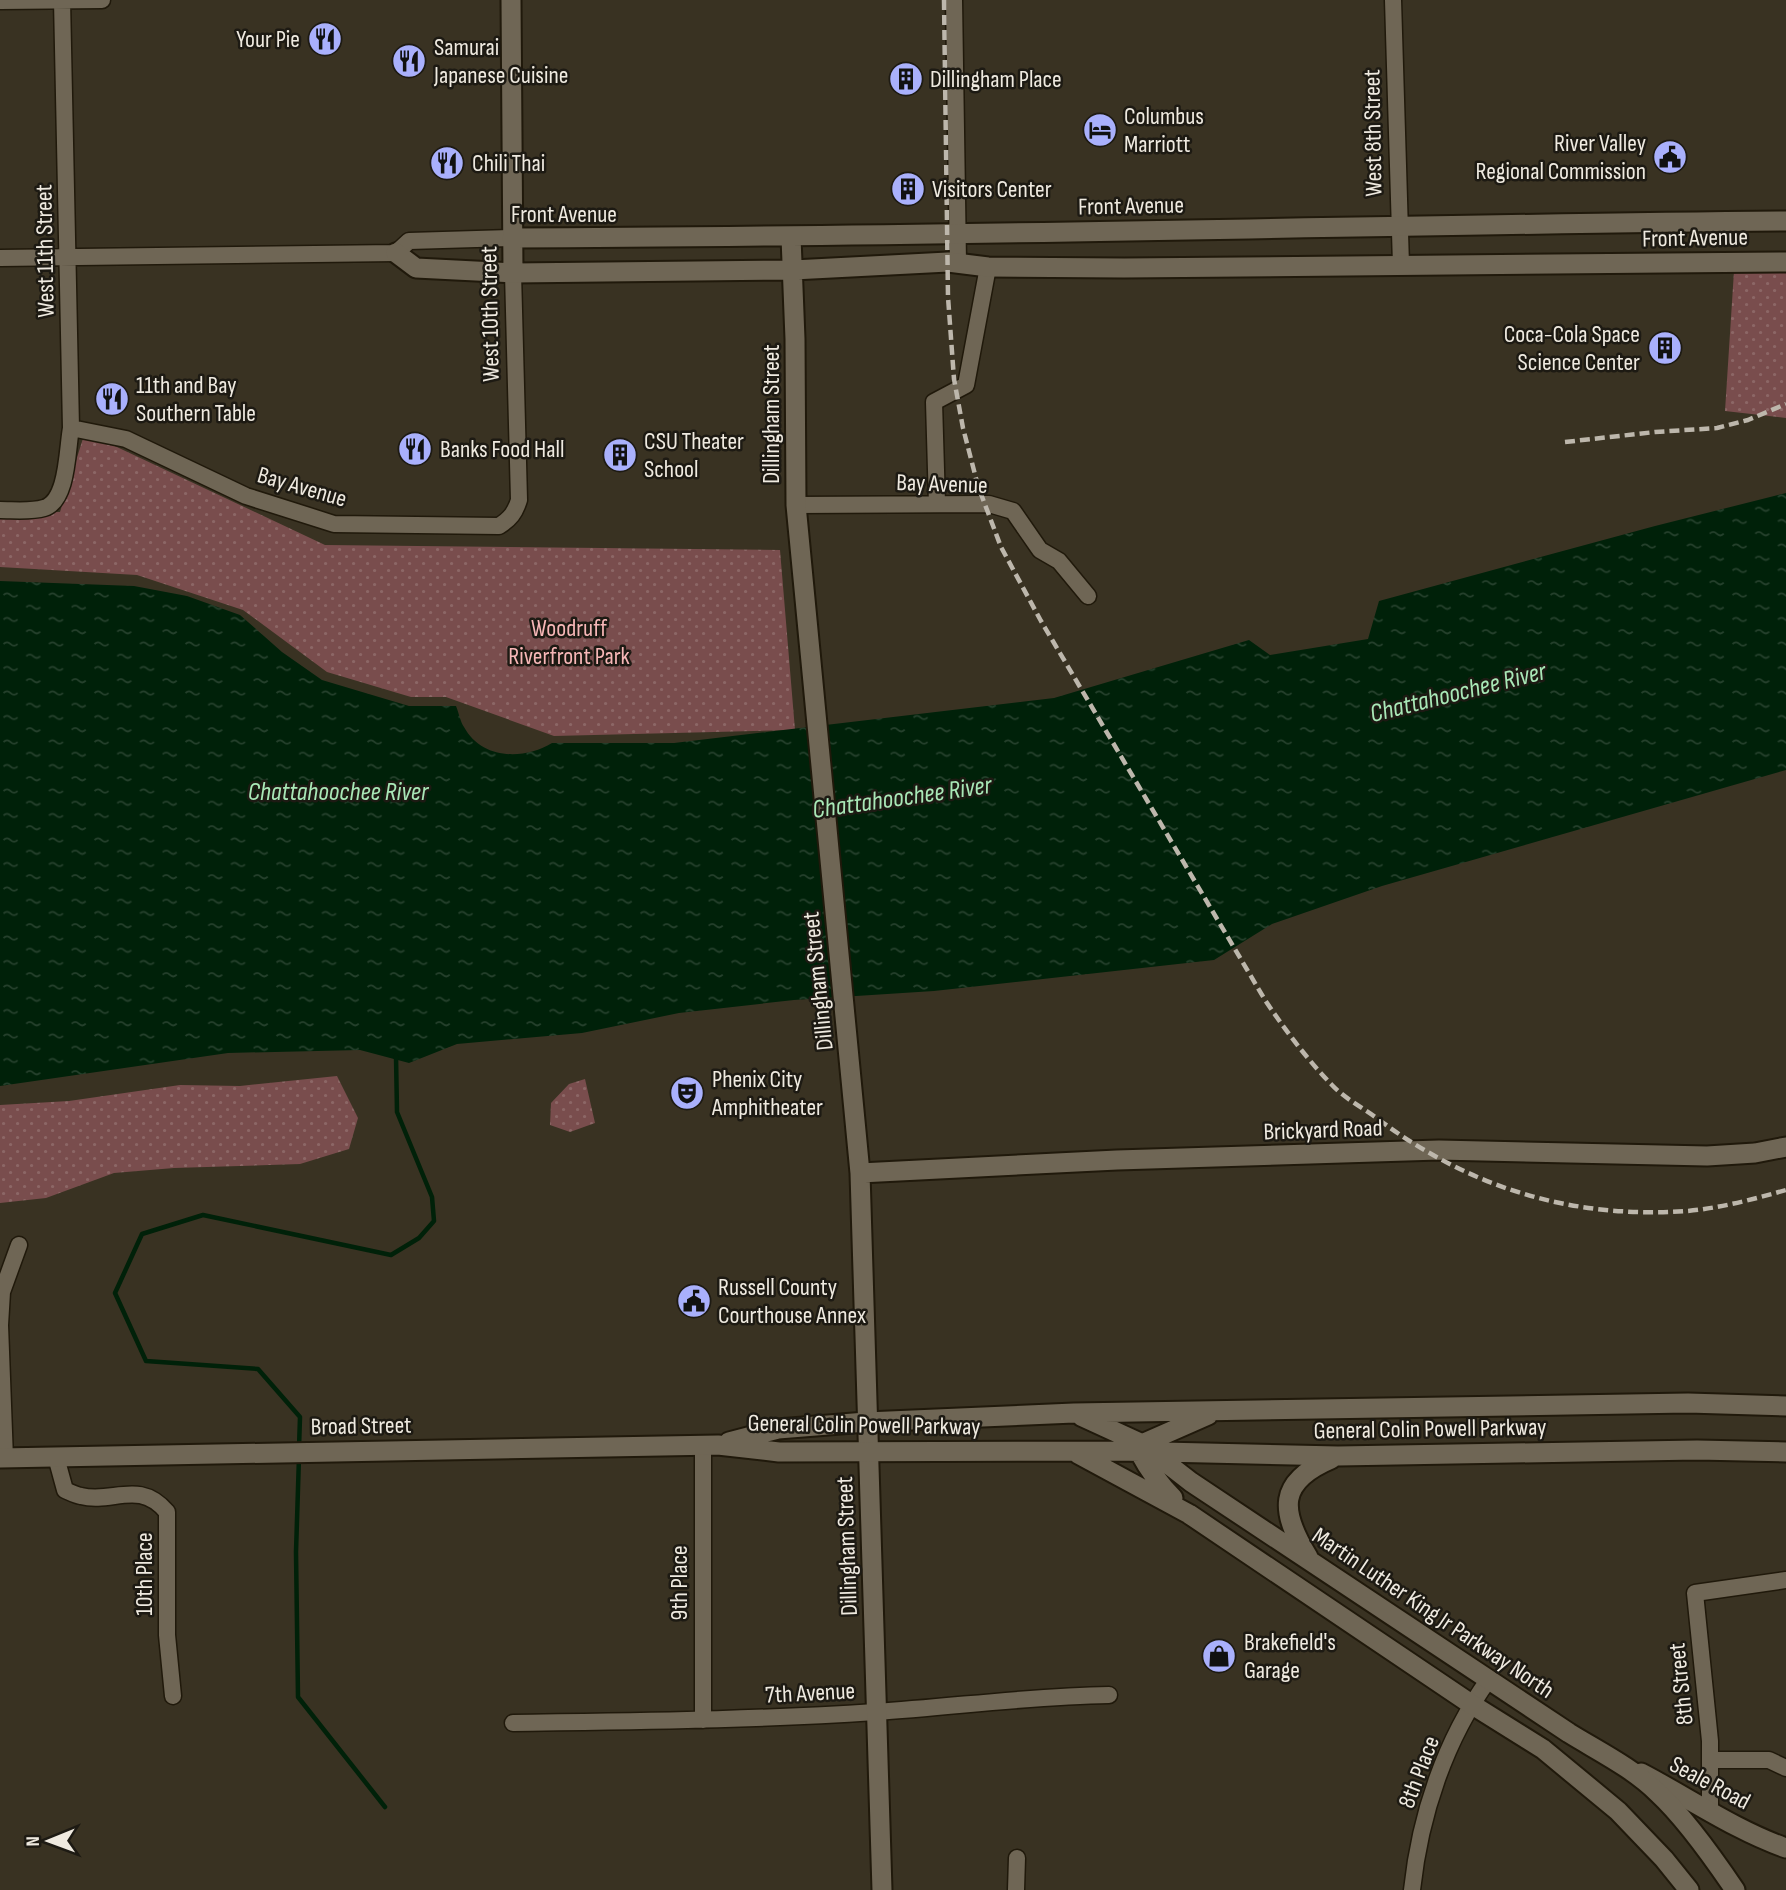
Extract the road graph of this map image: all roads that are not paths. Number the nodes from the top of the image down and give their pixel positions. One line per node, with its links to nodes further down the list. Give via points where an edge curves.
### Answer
1 (62, 0): 2 (street); 6 (street); 13 (street, West 11th Street)
2 (102, 0)
3 (511, 0): 11 (street, West 10th Street)
4 (954, 0): 9 (street)
5 (1393, 0): 8 (street, West 8th Street)
6 (0, 1)
7 (1786, 221): 8 (street, Front Avenue)
8 (1398, 225): 9 (street, Front Avenue); 17 (street, West 8th Street)
9 (957, 235): 10 (street, Front Avenue); 15 (street)
10 (791, 237): 11 (street, Front Avenue); 19 (street, Dillingham Street)
11 (512, 238): 12 (street, Front Avenue, via 409,241); 20 (street, West 10th Street)
12 (396, 253): 13 (street); 20 (street, Front Avenue, via 416,268)
13 (68, 257): 14 (street); 21 (street, West 11th Street)
14 (0, 258)
15 (958, 262): 18 (street, Front Avenue); 19 (street, Front Avenue)
16 (1786, 262): 17 (street, Front Avenue)
17 (1401, 265): 18 (street, Front Avenue)
18 (988, 267): 23 (street, via 966,385 934,402)
19 (793, 270): 20 (street, Front Avenue); 24 (street, Dillingham Street)
20 (513, 273): 22 (street, West 10th Street)
21 (71, 428): 22 (street, Bay Avenue, via 126,439 246,496 334,524 499,526 510,519); 25 (street, West 11th Street, via 57,500 35,510)
22 (519, 500)
23 (937, 504): 24 (street, Bay Avenue); 26 (street, Bay Avenue, via 989,504 1013,511 1040,550 1059,561)
24 (796, 505): 28 (street, Dillingham Street)
25 (0, 510)
26 (1088, 596)
27 (1786, 1147): 28 (street, Brickyard Road, via 1707,1156 1439,1150)
28 (860, 1173): 34 (street, Dillingham Street)
29 (19, 1245): 30 (street, via 2,1292)
30 (0, 1325): 42 (street)
31 (1786, 1406): 32 (street, General Colin Powell Parkway)
32 (1216, 1411): 33 (street, General Colin Powell Parkway); 36 (street)
33 (1074, 1413): 34 (street, General Colin Powell Parkway); 36 (street, Martin Luther King Jr Parkway North)
34 (866, 1422): 35 (street, General Colin Powell Parkway, via 778,1429); 37 (street, Dillingham Street)
35 (710, 1446): 37 (street, General Colin Powell Parkway); 41 (street, Broad Street); 52 (street, 9th Place)
36 (1146, 1450): 38 (street, General Colin Powell Parkway); 40 (street, General Colin Powell Parkway); 43 (street, via 1158,1482); 44 (street, Martin Luther King Jr Parkway North)
37 (868, 1452): 38 (street, General Colin Powell Parkway); 51 (street, Dillingham Street)
38 (1074, 1452): 43 (street)
39 (1786, 1452): 40 (street, General Colin Powell Parkway)
40 (1338, 1456): 44 (street, via 1310,1468 1292,1487 1287,1507 1295,1536)
41 (56, 1457): 42 (street, Broad Street); 49 (street, 10th Place, via 65,1490 82,1497 135,1494 157,1500 167,1512 167,1635)
42 (2, 1459)
43 (1189, 1514): 46 (street)
44 (1318, 1566): 46 (street); 47 (street, Martin Luther King Jr Parkway North)
45 (1786, 1580): 55 (street, 8th Street, via 1695,1593)
46 (1310, 1595): 50 (street)
47 (1489, 1679): 50 (street, 8th Place); 54 (street, Martin Luther King Jr Parkway North)
48 (1109, 1695): 51 (street, 7th Avenue)
49 (173, 1696)
50 (1471, 1704): 62 (street, 8th Place, via 1431,1794); 63 (street, via 1543,1749 1594,1790 1642,1835)
51 (877, 1712): 52 (street, 7th Avenue); 60 (street, Dillingham Street)
52 (703, 1720): 53 (street, 7th Avenue)
53 (513, 1723)
54 (1611, 1758): 57 (street, Seale Road); 64 (street, Martin Luther King Jr Parkway North, via 1658,1792)
55 (1710, 1760): 56 (street, via 1769,1760); 57 (street, 8th Street)
56 (1786, 1768)
57 (1710, 1812): 58 (street, Seale Road)
58 (1786, 1847)
59 (1017, 1858): 61 (street)
60 (882, 1890)
61 (1016, 1890)
62 (1412, 1890)
63 (1689, 1890)
64 (1735, 1890)

